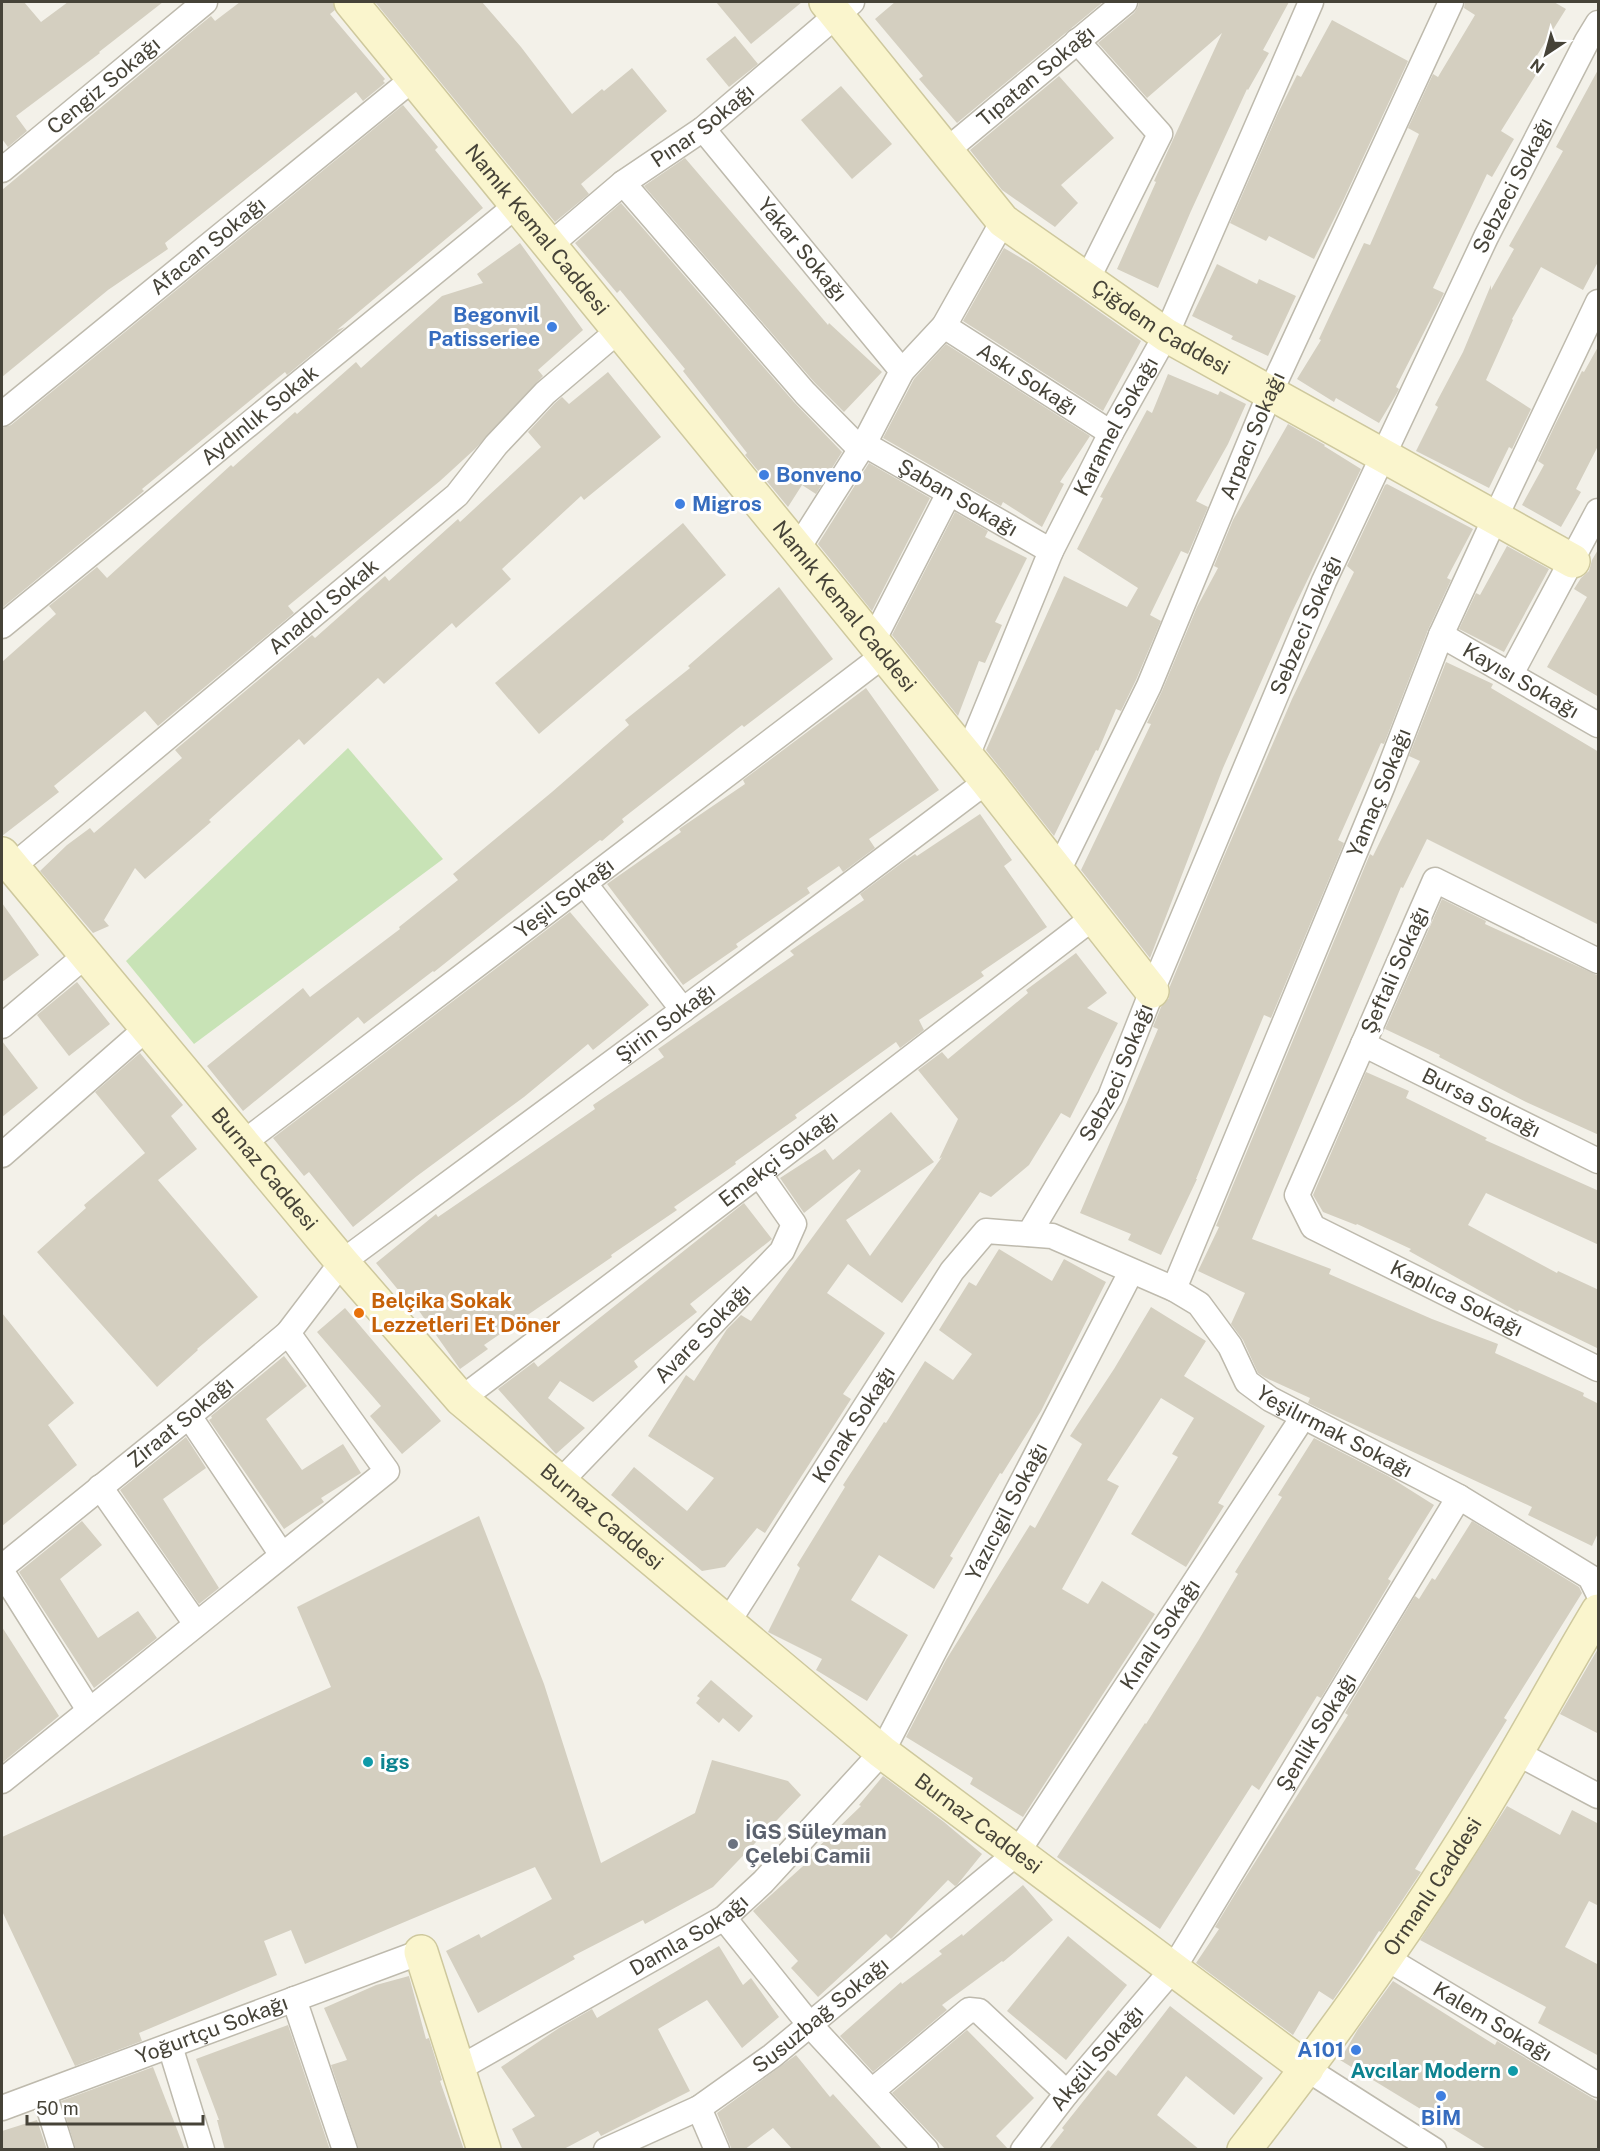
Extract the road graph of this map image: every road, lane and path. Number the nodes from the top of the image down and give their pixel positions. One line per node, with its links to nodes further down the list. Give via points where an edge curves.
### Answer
1 (205, 2): 12 (street, Cengiz Sokağı)
2 (351, 2): 9 (main road, Namık Kemal Caddesi)
3 (1125, 2): 8 (street, Tıpatan Sokağı)
4 (1311, 2): 21 (street, Karamel Sokağı)
5 (1451, 2): 23 (street, Arpacı Sokağı)
6 (838, 6): 10 (street, Pınar Sokağı); 11 (main road, Çiğdem Caddesi)
7 (1599, 23): 27 (street, Sebzeci Sokağı, via 1486,237)
8 (1077, 41): 11 (street, Tıpatan Sokağı); 17 (street, via 1160,134)
9 (414, 78): 14 (main road, Namık Kemal Caddesi); 24 (street, Afacan Sokağı)
10 (703, 129): 13 (street, Pınar Sokağı); 22 (street, Yakar Sokağı)
11 (946, 151): 15 (main road, Çiğdem Caddesi)
12 (2, 170)
13 (623, 183): 16 (street, Pınar Sokağı); 26 (street, Şaban Sokağı, via 805,393)
14 (517, 205): 16 (main road, Namık Kemal Caddesi); 34 (street, Aydınlık Sokak)
15 (1003, 221): 17 (main road, Çiğdem Caddesi); 19 (street)
16 (550, 245): 20 (main road, Namık Kemal Caddesi)
17 (1088, 280): 21 (main road, Çiğdem Caddesi)
18 (1599, 302): 30 (street, Yamaç Sokağı)
19 (944, 326): 22 (street); 25 (street, Askı Sokağı)
20 (619, 330): 31 (main road, Namık Kemal Caddesi); 40 (street, Anadol Sokak, via 545,393 496,445 457,495)
21 (1166, 335): 23 (main road, Çiğdem Caddesi); 25 (street, Karamel Sokağı)
22 (902, 371): 26 (street)
23 (1270, 393): 27 (main road, Çiğdem Caddesi); 41 (street, Arpacı Sokağı, via 1149,686)
24 (2, 414)
25 (1111, 433): 32 (street, Karamel Sokağı)
26 (862, 447): 28 (street, Şaban Sokağı); 31 (street)
27 (1382, 456): 30 (main road, Çiğdem Caddesi); 46 (street, Sebzeci Sokağı, via 1323,581)
28 (949, 493): 32 (street, Şaban Sokağı); 36 (street)
29 (1599, 511): 33 (street)
30 (1495, 518): 33 (main road, Çiğdem Caddesi); 35 (street, Yamaç Sokağı)
31 (798, 548): 36 (main road, Namık Kemal Caddesi)
32 (1052, 551): 39 (street, Karamel Sokağı)
33 (1573, 561): 37 (street)
34 (2, 626)
35 (1441, 635): 37 (street, Kayısı Sokağı); 60 (street, Yamaç Sokağı, via 1351,863)
36 (879, 648): 39 (main road, Namık Kemal Caddesi); 42 (street, Yeşil Sokağı)
37 (1511, 674): 38 (street, Kayısı Sokağı)
38 (1599, 725)
39 (977, 768): 41 (main road, Namık Kemal Caddesi); 47 (street, Şirin Sokağı)
40 (7, 861): 44 (main road, Burnaz Caddesi)
41 (1058, 871): 43 (main road, Namık Kemal Caddesi)
42 (584, 883): 47 (street); 51 (street, Yeşil Sokağı)
43 (1094, 917): 46 (main road, Namık Kemal Caddesi); 54 (street, Emekçi Sokağı)
44 (86, 956): 48 (street); 49 (main road, Burnaz Caddesi)
45 (1599, 961): 50 (street, Şeftali Sokağı, via 1435,880)
46 (1152, 991): 57 (street, Sebzeci Sokağı, via 1110,1097)
47 (683, 1010): 58 (street, Şirin Sokağı)
48 (2, 1026)
49 (147, 1028): 51 (main road, Burnaz Caddesi); 52 (street)
50 (1363, 1044): 53 (street, Bursa Sokağı); 55 (street, Şeftali Sokağı, via 1297,1195)
51 (243, 1143): 58 (main road, Burnaz Caddesi)
52 (2, 1155)
53 (1599, 1161)
54 (759, 1174): 63 (street, Emekçi Sokağı); 66 (street, Avare Sokağı, via 794,1224 782,1251)
55 (1313, 1227): 62 (street, Kaplıca Sokağı)
56 (986, 1231): 57 (street, Yeşilırmak Sokağı); 74 (street, Konak Sokağı, via 952,1271)
57 (1029, 1234): 59 (street, Yeşilırmak Sokağı, via 1052,1236)
58 (342, 1262): 61 (street, Ziraat Sokağı); 63 (main road, Burnaz Caddesi)
59 (1131, 1272): 60 (street, Yeşilırmak Sokağı); 77 (street, Yazıcıgil Sokağı)
60 (1173, 1288): 65 (street, Yeşilırmak Sokağı, via 1198,1304 1230,1346 1247,1382)
61 (288, 1333): 64 (street, Ziraat Sokağı); 69 (street, via 387,1470)
62 (1599, 1369)
63 (461, 1399): 66 (main road, Burnaz Caddesi)
64 (189, 1416): 67 (street, Ziraat Sokağı); 69 (street)
65 (1303, 1417): 68 (street, Yeşilırmak Sokağı); 81 (street, Kınalı Sokağı)
66 (560, 1482): 74 (main road, Burnaz Caddesi)
67 (100, 1487): 70 (street, Ziraat Sokağı); 75 (street)
68 (1459, 1497): 72 (street, Yeşilırmak Sokağı, via 1590,1576); 85 (street, Şenlik Sokağı)
69 (282, 1555): 75 (street)
70 (2, 1567)
71 (2, 1572): 76 (street)
72 (1599, 1593)
73 (1599, 1611): 78 (main road, Ormanlı Caddesi)
74 (728, 1622): 77 (main road, Burnaz Caddesi)
75 (196, 1624): 76 (street)
76 (89, 1710): 79 (street)
77 (882, 1752): 81 (main road, Burnaz Caddesi); 82 (street, Damla Sokağı, via 763,1882)
78 (1515, 1752): 80 (street); 84 (main road, Ormanlı Caddesi, via 1466,1837)
79 (2, 1781)
80 (1599, 1796)
81 (1017, 1853): 85 (main road, Burnaz Caddesi); 87 (street, Susuzbağ Sokağı)
82 (724, 1918): 87 (street); 89 (street, Damla Sokağı)
83 (420, 1952): 86 (street, Yoğurtçu Sokağı); 89 (main road)
84 (1386, 1958): 90 (main road, Ormanlı Caddesi); 91 (street, Kalem Sokağı)
85 (1173, 1969): 90 (main road, Burnaz Caddesi); 94 (street, Akgül Sokağı)
86 (294, 1999): 88 (street, Yoğurtçu Sokağı); 99 (street)
87 (810, 2025): 92 (street); 96 (street, Susuzbağ Sokağı)
88 (170, 2046): 93 (street, Yoğurtçu Sokağı); 98 (street)
89 (458, 2069): 100 (main road)
90 (1307, 2069): 105 (main road, Ormanlı Caddesi); 106 (street)
91 (1599, 2085)
92 (872, 2091): 94 (street, via 969,2010 979,2011); 103 (street)
93 (44, 2093): 95 (street, Yoğurtçu Sokağı); 97 (street)
94 (1067, 2093): 104 (street, Akgül Sokağı)
95 (2, 2108)
96 (699, 2108): 101 (street, Susuzbağ Sokağı); 102 (street)
97 (62, 2150)
98 (202, 2150)
99 (345, 2150)
100 (483, 2150)
101 (606, 2150)
102 (717, 2150)
103 (926, 2150)
104 (1023, 2150)
105 (1244, 2150)
106 (1434, 2150)

